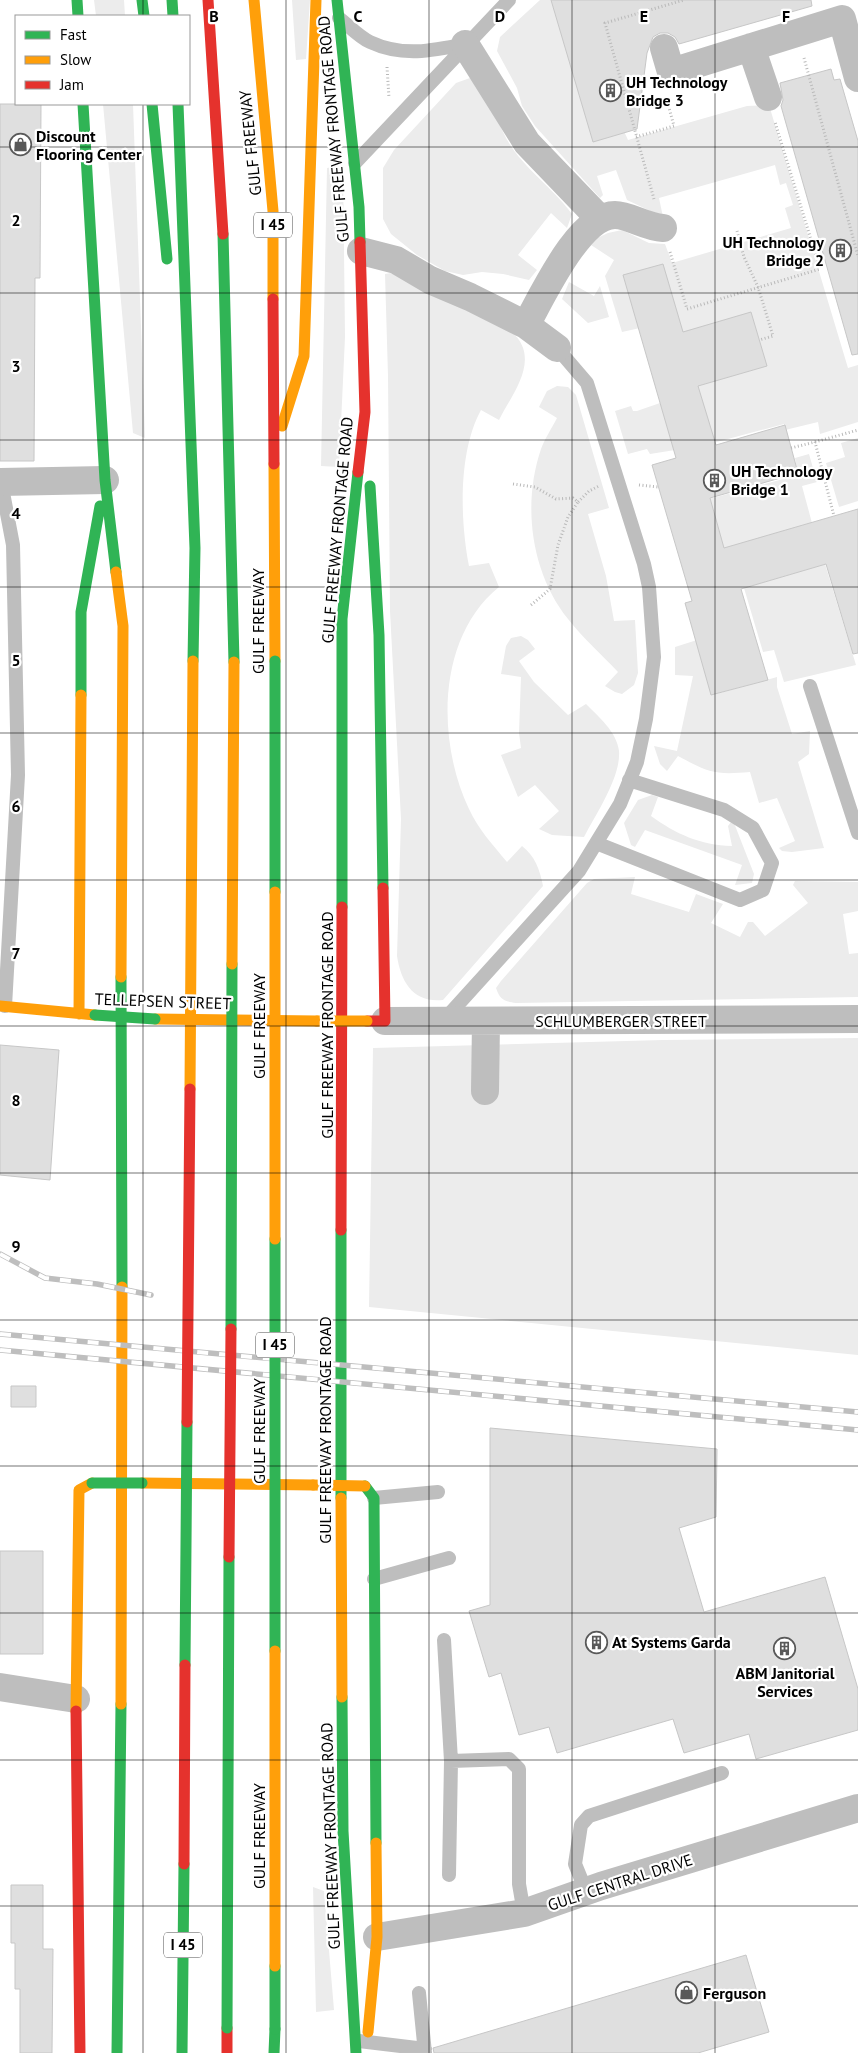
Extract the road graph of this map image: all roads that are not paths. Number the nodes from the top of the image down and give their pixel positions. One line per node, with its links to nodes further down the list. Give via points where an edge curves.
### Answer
1 (77, 0): 9 (main road)
2 (142, 0): 10 (main road)
3 (172, 0): 11 (main road)
4 (208, 0): 65 (main road, GULF FREEWAY, bridge, via 215,81 230,400 234,662)
5 (254, 0): 30 (main road, GULF FREEWAY / I 45, via 273,210)
6 (316, 0): 30 (main road, via 304,356)
7 (337, 0): 12 (main road, GULF FREEWAY FRONTAGE ROAD)
8 (509, 0): 13 (lane)
9 (78, 15)
10 (144, 15)
11 (173, 15)
12 (339, 18): 13 (lane, via 369,42 399,51 421,53); 21 (main road, GULF FREEWAY FRONTAGE ROAD)
13 (465, 44): 21 (lane); 22 (street, via 528,143)
14 (752, 47): 15 (street, via 671,72); 16 (street, via 842,19); 17 (street)
15 (664, 48)
16 (858, 78)
17 (768, 97)
18 (83, 105): 31 (main road)
19 (152, 105): 25 (main road)
20 (178, 105): 33 (main road, I 45)
21 (354, 163): 24 (main road, GULF FREEWAY FRONTAGE ROAD)
22 (599, 218): 23 (street, via 616,215 650,227); 26 (street, via 569,251)
23 (663, 228)
24 (361, 251): 26 (street, via 396,260 430,280); 29 (main road, GULF FREEWAY FRONTAGE ROAD)
25 (168, 272)
26 (526, 325): 28 (street)
27 (175, 341): 33 (main road)
28 (558, 348): 35 (lane, via 588,383 649,587 654,657 646,719 637,762)
29 (365, 412): 41 (main road, via 379,635); 60 (main road, GULF FREEWAY FRONTAGE ROAD, via 342,619 343,1821)
30 (274, 451): 66 (main road, GULF FREEWAY / I 45, bridge)
31 (105, 480): 32 (street); 39 (main road, via 81,612); 63 (main road, via 123,626 123,1537)
32 (0, 482): 38 (lane, via 13,545 18,775)
33 (195, 548): 64 (main road, I 45, bridge)
34 (810, 686): 36 (lane)
35 (629, 780): 37 (lane, via 620,804); 37 (lane, via 724,810 753,828 772,863 763,890 740,900)
36 (858, 833)
37 (596, 843): 42 (lane, via 580,871)
38 (2, 1006): 39 (main road, TELLEPSEN STREET)
39 (79, 1014): 41 (main road, TELLEPSEN STREET, bridge, via 154,1019)
40 (858, 1019): 43 (street, SCHLUMBERGER STREET)
41 (376, 1021): 42 (street, SCHLUMBERGER STREET)
42 (443, 1021): 43 (street, SCHLUMBERGER STREET)
43 (486, 1022): 44 (street)
44 (485, 1091)
45 (438, 1492): 46 (lane)
46 (374, 1498): 48 (main road); 51 (main road, bridge, via 365,1486 85,1484 79,1490)
47 (449, 1558): 48 (lane)
48 (374, 1580): 58 (main road)
49 (444, 1640): 52 (lane)
50 (0, 1688): 51 (street)
51 (76, 1699): 62 (main road)
52 (451, 1761): 55 (lane); 57 (lane, via 510,1759 518,1769 519,1884)
53 (722, 1773): 56 (lane, via 589,1816 581,1825 575,1864)
54 (858, 1808): 56 (street, GULF CENTRAL DRIVE)
55 (450, 1875)
56 (586, 1892): 57 (street, GULF CENTRAL DRIVE)
57 (524, 1913): 58 (street, GULF CENTRAL DRIVE)
58 (378, 1937): 60 (main road)
59 (418, 1993): 61 (lane)
60 (361, 2047): 61 (lane)
61 (425, 2051)
62 (80, 2053)
63 (118, 2053)
64 (182, 2053)
65 (227, 2053)
66 (274, 2053)

